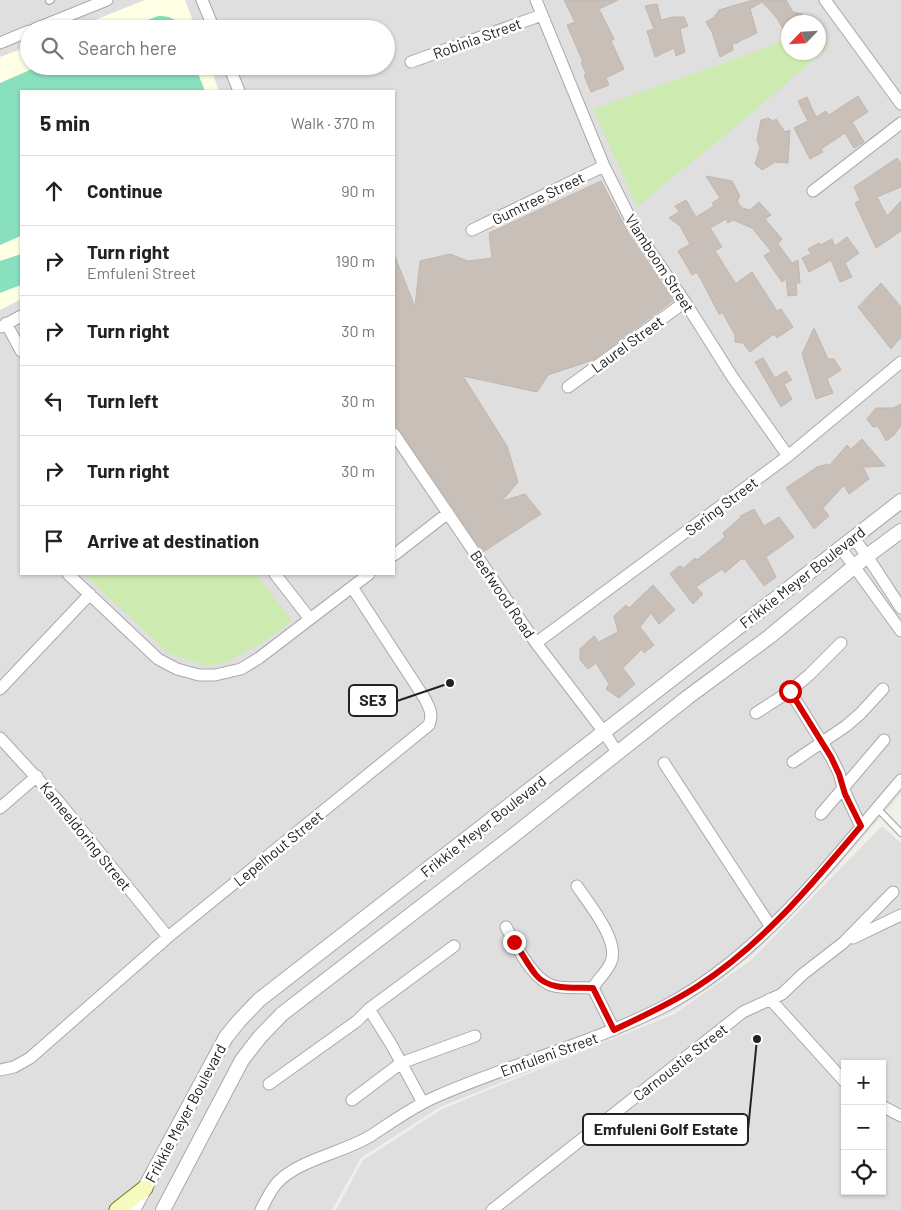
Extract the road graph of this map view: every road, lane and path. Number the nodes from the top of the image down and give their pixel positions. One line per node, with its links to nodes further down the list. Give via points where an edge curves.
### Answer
1 (107, 0): 6 (street)
2 (202, 0): 7 (street)
3 (536, 0): 5 (street, Vlamboom Street)
4 (825, 0): 13 (street)
5 (542, 15): 10 (street, Robinia Street); 15 (street, Vlamboom Street)
6 (57, 20)
7 (210, 20)
8 (20, 35): 9 (street)
9 (0, 43)
10 (411, 62)
11 (233, 75): 12 (street)
12 (239, 90)
13 (901, 104)
14 (901, 123): 16 (street)
15 (604, 166): 17 (street, Gumtree Street); 18 (street, Vlamboom Street, via 637,232)
16 (814, 191)
17 (472, 230)
18 (685, 302): 23 (street, Laurel Street); 25 (street, Vlamboom Street)
19 (20, 316): 20 (street)
20 (3, 325): 21 (street)
21 (20, 350)
22 (901, 362): 25 (street, Sering Street)
23 (568, 387)
24 (395, 435): 27 (street, Beefwood Road)
25 (788, 456): 42 (street, Sering Street)
26 (901, 501): 29 (street, Frikkie Meyer Boulevard)
27 (448, 513): 31 (street); 42 (street, Beefwood Road)
28 (901, 531): 32 (street, Frikkie Meyer Boulevard)
29 (853, 537): 30 (street, Frikkie Meyer Boulevard); 32 (street)
30 (840, 548): 33 (street); 48 (street, Frikkie Meyer Boulevard)
31 (395, 553)
32 (867, 556): 33 (street, Frikkie Meyer Boulevard); 39 (street)
33 (855, 567): 41 (street); 52 (street, Frikkie Meyer Boulevard)
34 (69, 575): 38 (street)
35 (275, 575): 40 (street)
36 (368, 575): 37 (street)
37 (352, 587): 40 (street); 68 (street, Lepelhout Street, via 425,699 432,717 429,725)
38 (90, 594): 40 (street, via 158,659 199,675 241,669); 45 (street)
39 (901, 608)
40 (310, 619)
41 (901, 630)
42 (536, 643): 48 (street, Beefwood Road)
43 (841, 643): 46 (street)
44 (883, 688): 51 (street, via 860,714)
45 (0, 689)
46 (790, 691): 47 (street); 51 (street)
47 (756, 713)
48 (604, 732): 52 (street, Beefwood Road); 84 (street, Frikkie Meyer Boulevard, via 259,1000 222,1043)
49 (0, 738): 55 (street, Kameeldoring Street)
50 (884, 740): 57 (street)
51 (822, 742): 53 (street); 57 (street, via 836,766)
52 (617, 752): 87 (street, Frikkie Meyer Boulevard, via 268,1027 242,1060)
53 (793, 762)
54 (664, 763): 67 (street)
55 (37, 776): 58 (street); 68 (street, Kameeldoring Street)
56 (901, 780): 59 (street, Emfuleni Street)
57 (843, 788): 60 (street); 61 (street)
58 (0, 808)
59 (877, 808): 61 (street, Emfuleni Street); 62 (lane)
60 (821, 814)
61 (861, 826): 67 (street, Emfuleni Street)
62 (901, 833)
63 (577, 886): 71 (street, via 600,919 612,946 610,964)
64 (893, 892): 69 (street)
65 (901, 916): 69 (street)
66 (506, 926): 71 (street, via 536,976 544,982 555,986)
67 (771, 927): 74 (street, Emfuleni Street, via 699,985)
68 (168, 937): 77 (street, Lepelhout Street, via 30,1058)
69 (843, 943): 72 (street, Carnoustie Street, via 782,994)
70 (454, 946): 73 (street)
71 (593, 988): 74 (street)
72 (770, 999): 78 (street); 89 (street, Carnoustie Street, via 751,1007)
73 (368, 1009): 76 (street); 79 (street)
74 (614, 1030): 81 (street, Emfuleni Street)
75 (475, 1036): 76 (street)
76 (401, 1063): 80 (street); 81 (street)
77 (0, 1070)
78 (841, 1078)
79 (269, 1084)
80 (352, 1100)
81 (423, 1103): 88 (street, Emfuleni Street, via 361,1142 287,1174 272,1188)
82 (886, 1108): 83 (street)
83 (901, 1116)
84 (145, 1188): 85 (main road); 86 (street, Frikkie Meyer Boulevard)
85 (117, 1210)
86 (133, 1210)
87 (162, 1210)
88 (261, 1210)
89 (492, 1210)

